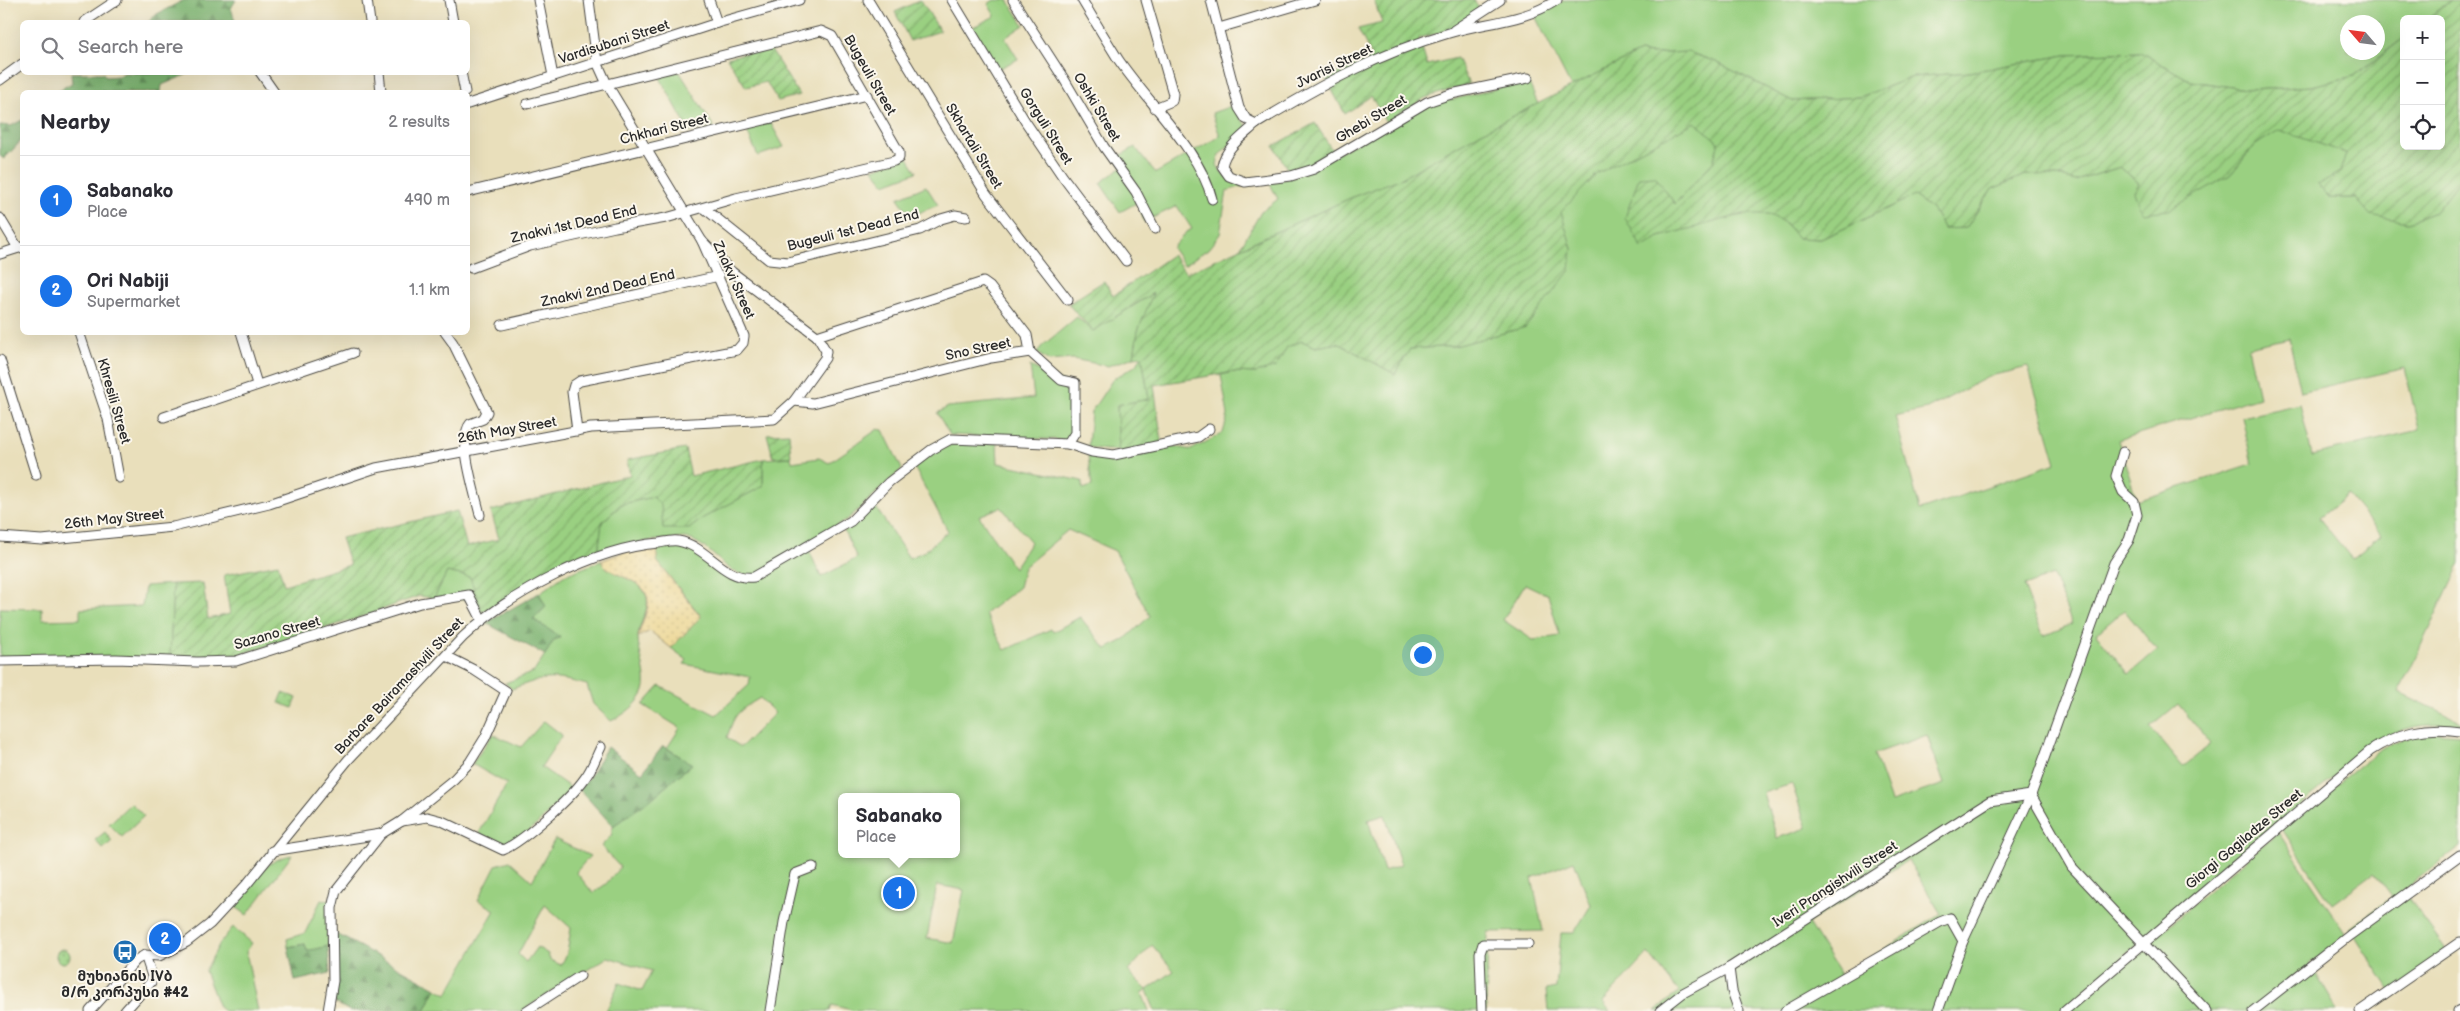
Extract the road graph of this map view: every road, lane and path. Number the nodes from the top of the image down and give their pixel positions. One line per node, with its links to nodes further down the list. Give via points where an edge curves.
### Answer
1 (117, 0): 17 (street)
2 (367, 0): 18 (street)
3 (449, 0): 19 (street)
4 (538, 0): 28 (street)
5 (589, 0): 23 (street, Znakvi Street)
6 (709, 0): 20 (street)
7 (868, 0): 55 (street, Skhartali Street, via 986,194)
8 (952, 0): 52 (street, Gorguli Street, via 1083,207)
9 (1013, 0): 48 (street, Oshki Street, via 1104,147 1136,192)
10 (1082, 0): 38 (street, via 1118,59)
11 (1146, 0): 38 (street, via 1173,94 1172,101)
12 (1211, 0): 21 (street)
13 (1316, 0): 21 (street)
14 (1500, 0): 22 (street)
15 (1557, 0): 22 (street, Jvarisi Street, via 1510,21)
16 (795, 1): 20 (street, Vardisubani Street)
17 (87, 20)
18 (370, 20)
19 (453, 20)
20 (717, 23): 23 (street, Vardisubani Street)
21 (1219, 28): 39 (street, via 1239,108 1246,119)
22 (1449, 33): 39 (street, Jvarisi Street, via 1350,70)
23 (597, 62): 28 (street, Vardisubani Street); 31 (street, Znakvi Street)
24 (20, 65): 30 (street)
25 (262, 75): 32 (street)
26 (379, 75): 33 (street)
27 (462, 75): 34 (street)
28 (553, 76): 36 (street, Vardisubani Street)
29 (1528, 78): 41 (street, Ghebi Street, via 1426,102 1306,171 1291,176 1244,182)
30 (0, 80)
31 (607, 84): 35 (street, Bugeuli Street, via 821,30 832,36); 37 (street, Bugeuli Street); 40 (street, Znakvi Street)
32 (273, 90)
33 (381, 90)
34 (465, 90)
35 (867, 95): 40 (street, Chkhari Street); 44 (street, Bugeuli Street, via 899,152 899,158)
36 (470, 103)
37 (527, 104)
38 (1155, 108): 43 (street, via 1191,153 1209,186)
39 (1256, 124): 41 (street, Jvarisi Street, via 1224,158 1222,166)
40 (647, 147): 42 (street, Chkhari Street); 45 (street, Znakvi Street)
41 (1229, 176)
42 (470, 191)
43 (1212, 200)
44 (704, 208): 45 (street, Bugeuli Street); 46 (street, Bugeuli 1st Dead End, via 777,263 920,230 955,215)
45 (686, 213): 49 (street, Znakvi Street); 53 (street, Znakvi 1st Dead End, via 530,246)
46 (966, 217)
47 (0, 218): 50 (street)
48 (1155, 229)
49 (702, 241): 54 (street, Znakvi Street); 60 (street, via 732,272)
50 (20, 247): 51 (street)
51 (0, 254)
52 (1126, 261)
53 (471, 268)
54 (719, 276): 56 (street, Znakvi 2nd Dead End); 69 (street, Znakvi Street, via 744,336 737,350 580,381 572,392)
55 (1068, 300)
56 (502, 325)
57 (80, 335): 74 (street, Khresili Street, via 108,419)
58 (242, 335): 65 (street)
59 (447, 335): 71 (street, via 487,412 483,419 467,428)
60 (817, 336): 61 (street, Sno Street, via 983,282 1027,335); 66 (street, 26th May Street, via 826,351 825,358)
61 (1030, 352): 66 (street, Sno Street, via 991,358 813,403); 70 (street, via 1061,380 1075,384 1075,433)
62 (353, 353): 65 (street)
63 (0, 360): 64 (street)
64 (3, 383): 73 (street)
65 (257, 384): 67 (street)
66 (794, 401): 69 (street, 26th May Street, via 774,419)
67 (164, 417)
68 (1209, 429): 70 (street, Barbare Bairamashvili Street, via 1198,437 1114,454 1092,452)
69 (577, 431): 71 (street, 26th May Street)
70 (1068, 444): 77 (street, Barbare Bairamashvili Street, via 950,439 889,482 851,521 754,577 736,576 694,546 677,540 645,543 562,572)
71 (466, 452): 75 (street); 76 (street, 26th May Street, via 376,468 269,504 174,527 42,540)
72 (2123, 452): 82 (street, via 2116,476 2123,492 2134,502 2138,515 2129,540 2114,563)
73 (36, 475)
74 (119, 478)
75 (480, 515)
76 (0, 537)
77 (482, 620): 78 (street, Barbare Bairamashvili Street); 79 (street, Sazano Street, via 469,595 460,595 420,603 236,661)
78 (446, 656): 83 (street, via 506,691 485,738 470,762); 85 (street, Barbare Bairamashvili Street, via 348,760)
79 (0, 661)
80 (2460, 732): 91 (street, Giorgi Gagiladze Street, via 2417,730 2398,735 2370,751)
81 (601, 747): 83 (street, via 585,778 540,824 503,850 442,820 427,817)
82 (2030, 795): 88 (street); 91 (street, via 2072,868); 93 (street, Iveri Prangishvili Street, via 1990,801)
83 (402, 822): 84 (street)
84 (381, 834): 85 (street); 97 (street, via 336,891 332,908 332,980)
85 (272, 851): 92 (street, Barbare Bairamashvili Street, via 210,924 187,942 159,956)
86 (2460, 855): 107 (street)
87 (813, 867): 99 (street, via 795,874)
88 (1964, 941): 103 (street, via 1950,918); 104 (street)
89 (2460, 942): 108 (street)
90 (1528, 944): 100 (street, via 1483,944 1480,953)
91 (2142, 944): 105 (street, Giorgi Gagiladze Street); 106 (street)
92 (144, 955): 95 (street); 96 (street, via 152,976 150,982)
93 (1730, 968): 101 (street, Iveri Prangishvili Street, via 1683,993); 102 (street)
94 (580, 976): 98 (street)
95 (90, 1011)
96 (124, 1011)
97 (328, 1011)
98 (526, 1011)
99 (770, 1011)
100 (1482, 1011)
101 (1660, 1011)
102 (1738, 1011)
103 (1785, 1011)
104 (1938, 1011)
105 (2064, 1011)
106 (2207, 1011)
107 (2252, 1011)
108 (2360, 1011)

